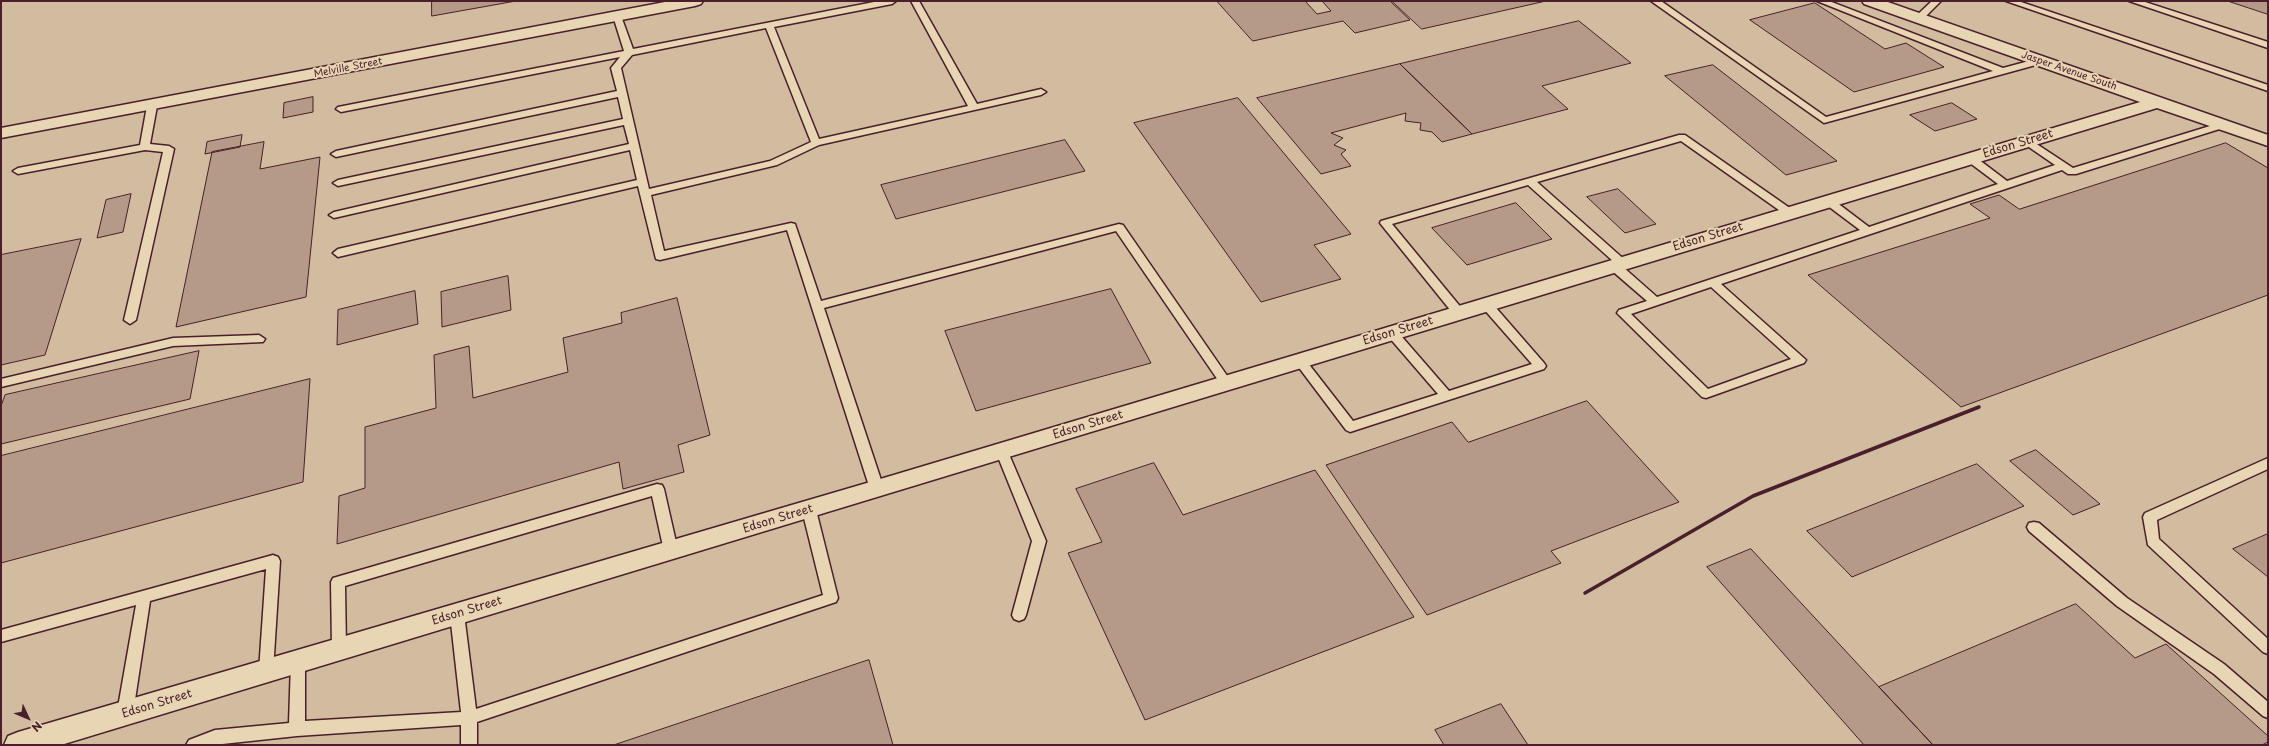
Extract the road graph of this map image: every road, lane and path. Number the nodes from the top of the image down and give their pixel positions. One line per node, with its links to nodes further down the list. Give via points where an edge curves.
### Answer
1 (695, 1): 10 (street, Melville Street)
2 (892, 1): 12 (lane)
3 (915, 1): 22 (lane)
4 (1654, 1): 16 (lane, via 1824,120)
5 (1821, 1): 16 (lane)
6 (1870, 1): 11 (street, Jasper Avenue South)
7 (1937, 1): 11 (lane)
8 (2010, 1): 17 (lane)
9 (2133, 1): 13 (lane)
10 (617, 16): 14 (lane); 21 (street, Melville Street)
11 (1919, 18): 15 (street, Jasper Avenue South)
12 (769, 25): 14 (lane); 29 (lane)
13 (2268, 45)
14 (629, 52): 19 (lane, via 616,68); 23 (lane)
15 (2040, 61): 16 (lane); 20 (street, Jasper Avenue South)
16 (2002, 71)
17 (2268, 88)
18 (1041, 92): 22 (lane)
19 (622, 93): 24 (lane); 32 (lane)
20 (2157, 102): 25 (street, Jasper Avenue South); 27 (street, Edson Street)
21 (152, 106): 26 (street, Melville Street); 31 (lane)
22 (974, 108): 29 (lane)
23 (341, 109)
24 (628, 121): 30 (lane); 38 (lane)
25 (2223, 125): 28 (street, Jasper Avenue South); 34 (lane, via 2072,172)
26 (1, 133)
27 (2026, 141): 33 (street, Edson Street); 34 (lane)
28 (2268, 141)
29 (816, 143): 40 (lane, via 773,162)
30 (634, 146): 37 (lane); 43 (lane)
31 (145, 147): 35 (lane); 52 (lane, via 169,148)
32 (336, 154)
33 (1970, 158): 39 (lane); 41 (street, Edson Street)
34 (2063, 166): 39 (lane)
35 (18, 170)
36 (1530, 181): 42 (lane, via 1682,137); 46 (lane); 51 (lane, via 1385,223)
37 (642, 182): 40 (lane); 45 (lane)
38 (338, 183)
39 (2005, 185): 44 (lane)
40 (644, 193): 50 (lane, via 660,256 791,226)
41 (1828, 201): 42 (street, Edson Street); 44 (lane)
42 (1790, 212): 46 (street, Edson Street)
43 (334, 215)
44 (1868, 231): 47 (lane)
45 (338, 253)
46 (1618, 265): 48 (lane); 49 (street, Edson Street)
47 (1713, 283): 48 (lane); 48 (lane, via 1800,360 1706,394 1623,313)
48 (1655, 302)
49 (1486, 304): 51 (street, Edson Street); 58 (lane, via 1540,366)
50 (818, 306): 57 (lane, via 1119,227); 61 (lane)
51 (1459, 312): 53 (street, Edson Street)
52 (130, 320)
53 (1392, 333): 55 (street, Edson Street); 58 (lane)
54 (259, 339): 56 (lane, via 173,342)
55 (1300, 360): 57 (street, Edson Street); 58 (lane, via 1350,427)
56 (1, 383)
57 (1226, 383): 59 (street, Edson Street)
58 (1447, 396)
59 (1002, 452): 61 (street, Edson Street); 67 (lane, via 1039,541)
60 (2268, 463): 69 (lane, via 2150,517 2153,541)
61 (877, 489): 62 (street, Edson Street)
62 (809, 510): 64 (street, Edson Street); 75 (lane, via 832,598)
63 (2034, 527): 73 (lane, via 2122,602 2219,669)
64 (671, 551): 66 (street, Edson Street); 70 (lane, via 657,489 338,582)
65 (144, 596): 68 (lane); 72 (lane, via 273,561); 74 (lane)
66 (457, 614): 70 (street, Edson Street); 75 (lane)
67 (1019, 615)
68 (1, 636)
69 (2268, 648)
70 (339, 650): 71 (street, Edson Street)
71 (298, 662): 72 (street, Edson Street); 76 (lane)
72 (266, 671): 74 (street, Edson Street)
73 (2268, 711)
74 (125, 713): 77 (street, Edson Street)
75 (469, 718): 76 (lane); 79 (lane)
76 (297, 729): 78 (lane, via 215,737)
77 (18, 745)
78 (194, 745)
79 (469, 745)

